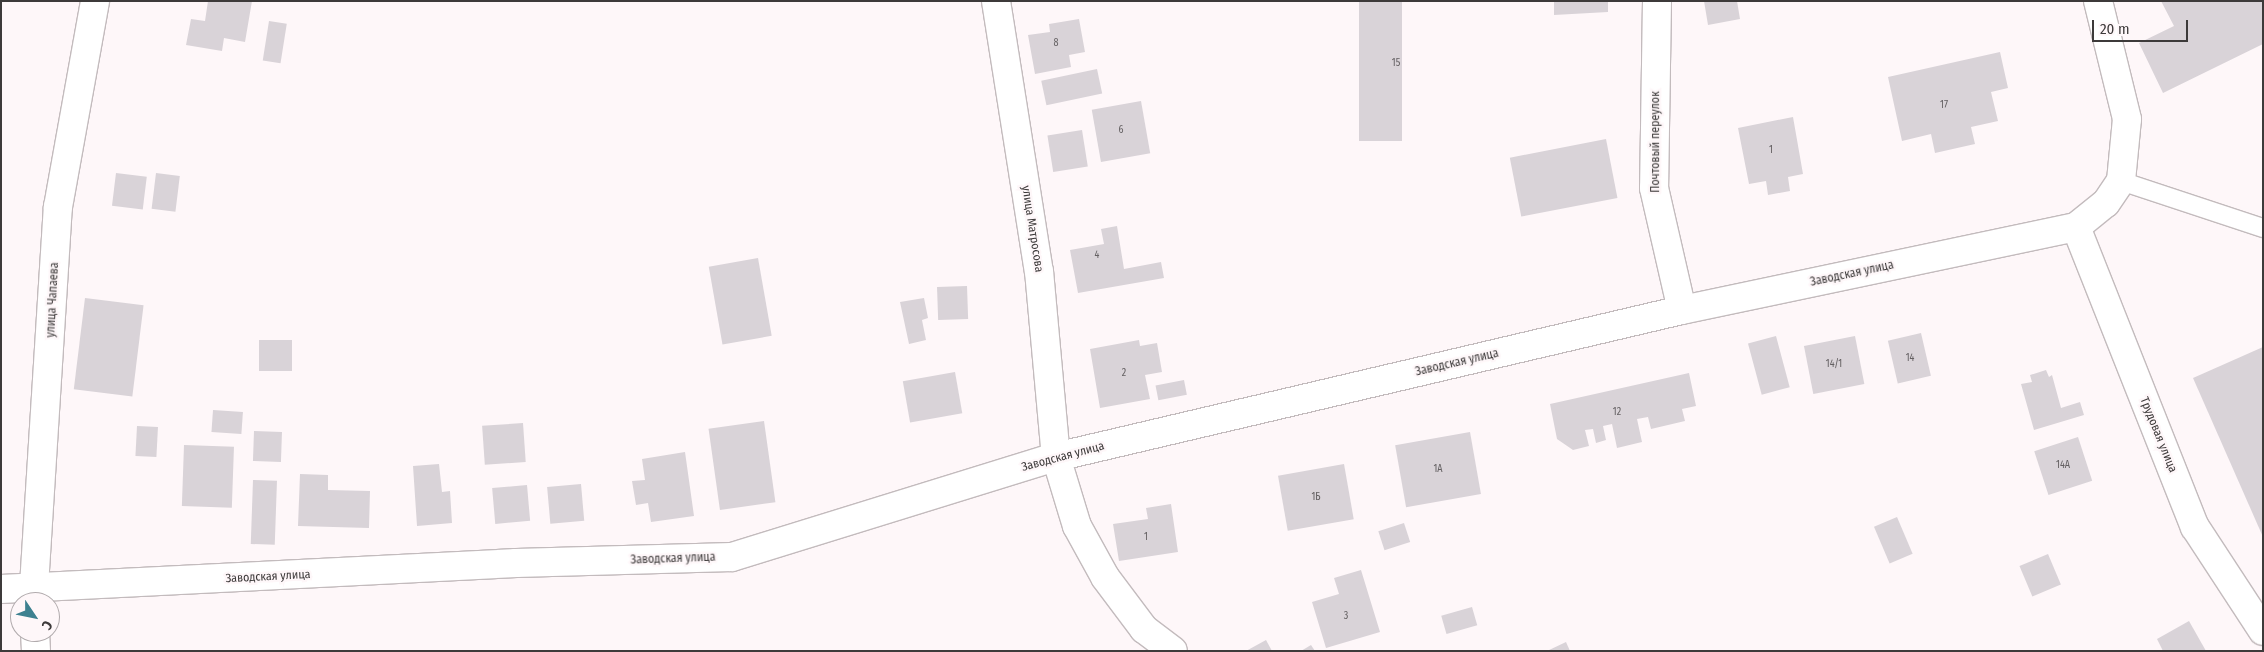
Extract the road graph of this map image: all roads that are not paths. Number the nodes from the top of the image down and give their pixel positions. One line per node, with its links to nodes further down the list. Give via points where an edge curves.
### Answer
1 (95, 1): 12 (street, улица Чапаева, via 58,207)
2 (996, 1): 9 (street, улица Матросова, via 1039,271)
3 (1657, 1): 8 (street, Почтовый переулок, via 1654,188)
4 (2098, 1): 5 (street, via 2127,119)
5 (2114, 192): 6 (street, Заводская улица); 7 (lane)
6 (2076, 227): 8 (street, Заводская улица); 14 (street, Трудовая улица, via 2194,527)
7 (2263, 228)
8 (1682, 310): 9 (street, Заводская улица)
9 (1056, 457): 13 (street, Заводская улица, via 732,557 516,563); 15 (street, улица Матросова, via 1077,526 1105,577 1144,628)
10 (1, 589): 11 (street, Заводская улица)
11 (15, 592)
12 (33, 592)
13 (60, 594)
14 (2263, 632)
15 (1173, 651)

